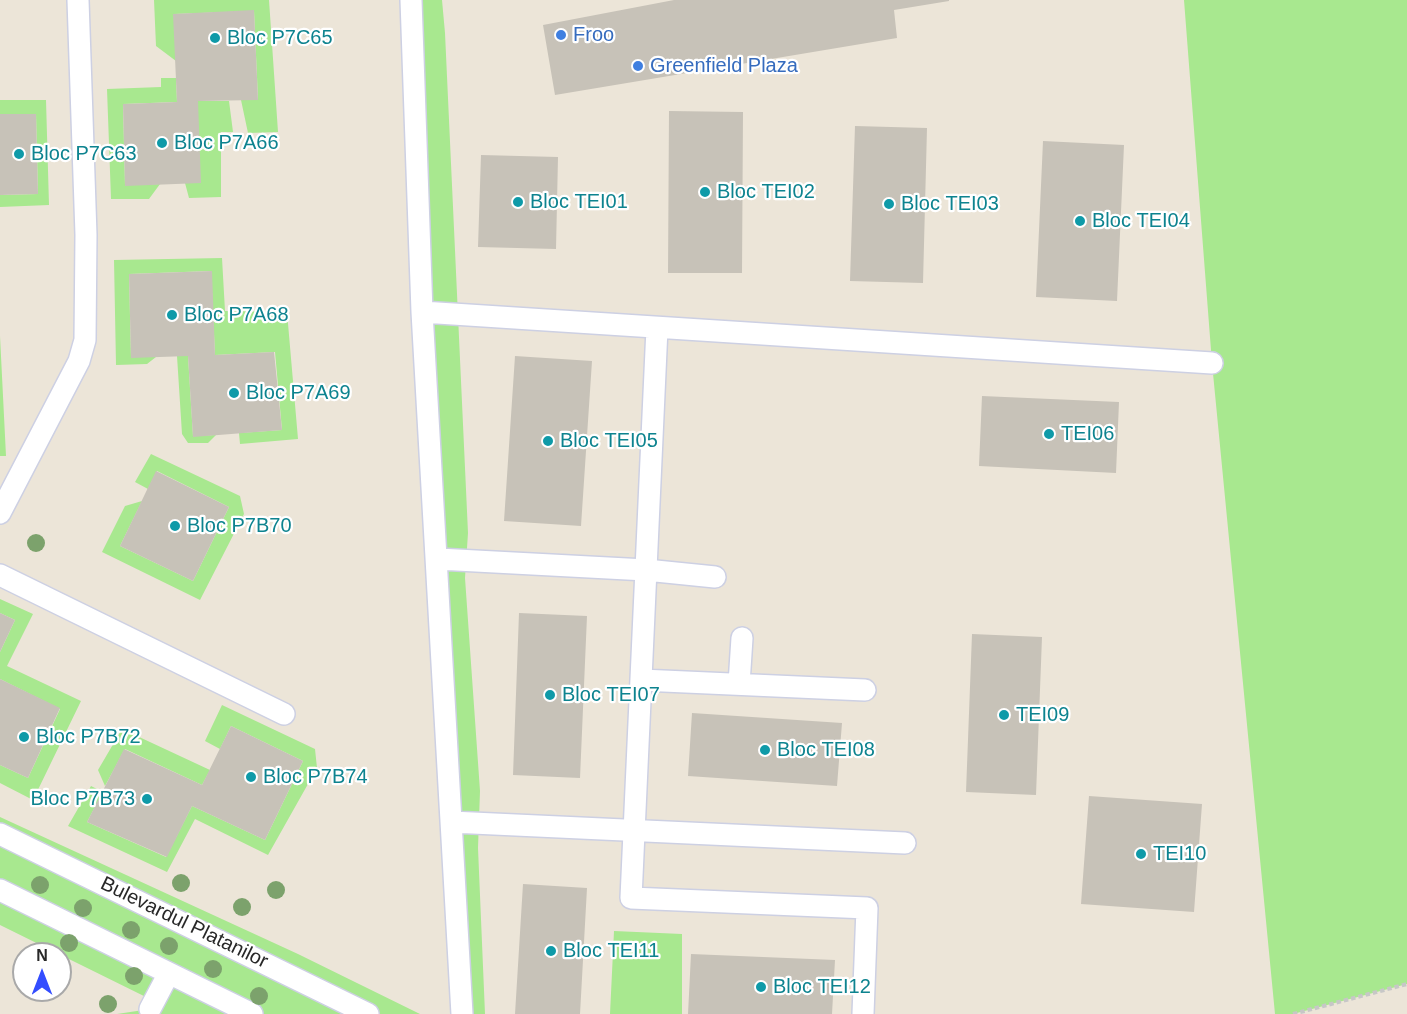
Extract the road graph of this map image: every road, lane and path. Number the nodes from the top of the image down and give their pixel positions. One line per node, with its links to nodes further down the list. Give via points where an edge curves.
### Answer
1 (78, 0): 6 (street, via 86,339 79,361)
2 (411, 0): 3 (street)
3 (422, 312): 4 (street); 7 (street)
4 (657, 328): 5 (street); 8 (street)
5 (1212, 363)
6 (0, 513)
7 (438, 559): 8 (street); 16 (street)
8 (646, 570): 10 (street); 12 (street)
9 (0, 575): 15 (street)
10 (715, 577)
11 (742, 638): 13 (street)
12 (641, 680): 13 (street); 17 (street)
13 (739, 684): 14 (street)
14 (865, 690)
15 (284, 714)
16 (451, 822): 17 (street); 26 (street)
17 (634, 832): 19 (street); 27 (street, via 631,898 867,908)
18 (0, 834): 25 (street, Bulevardul Platanilor)
19 (905, 843)
20 (0, 890): 21 (street)
21 (169, 973): 23 (street); 24 (street)
22 (1407, 984): 28 (path)
23 (150, 1009)
24 (252, 1014)
25 (368, 1014)
26 (462, 1014)
27 (863, 1014)
28 (1293, 1014)

